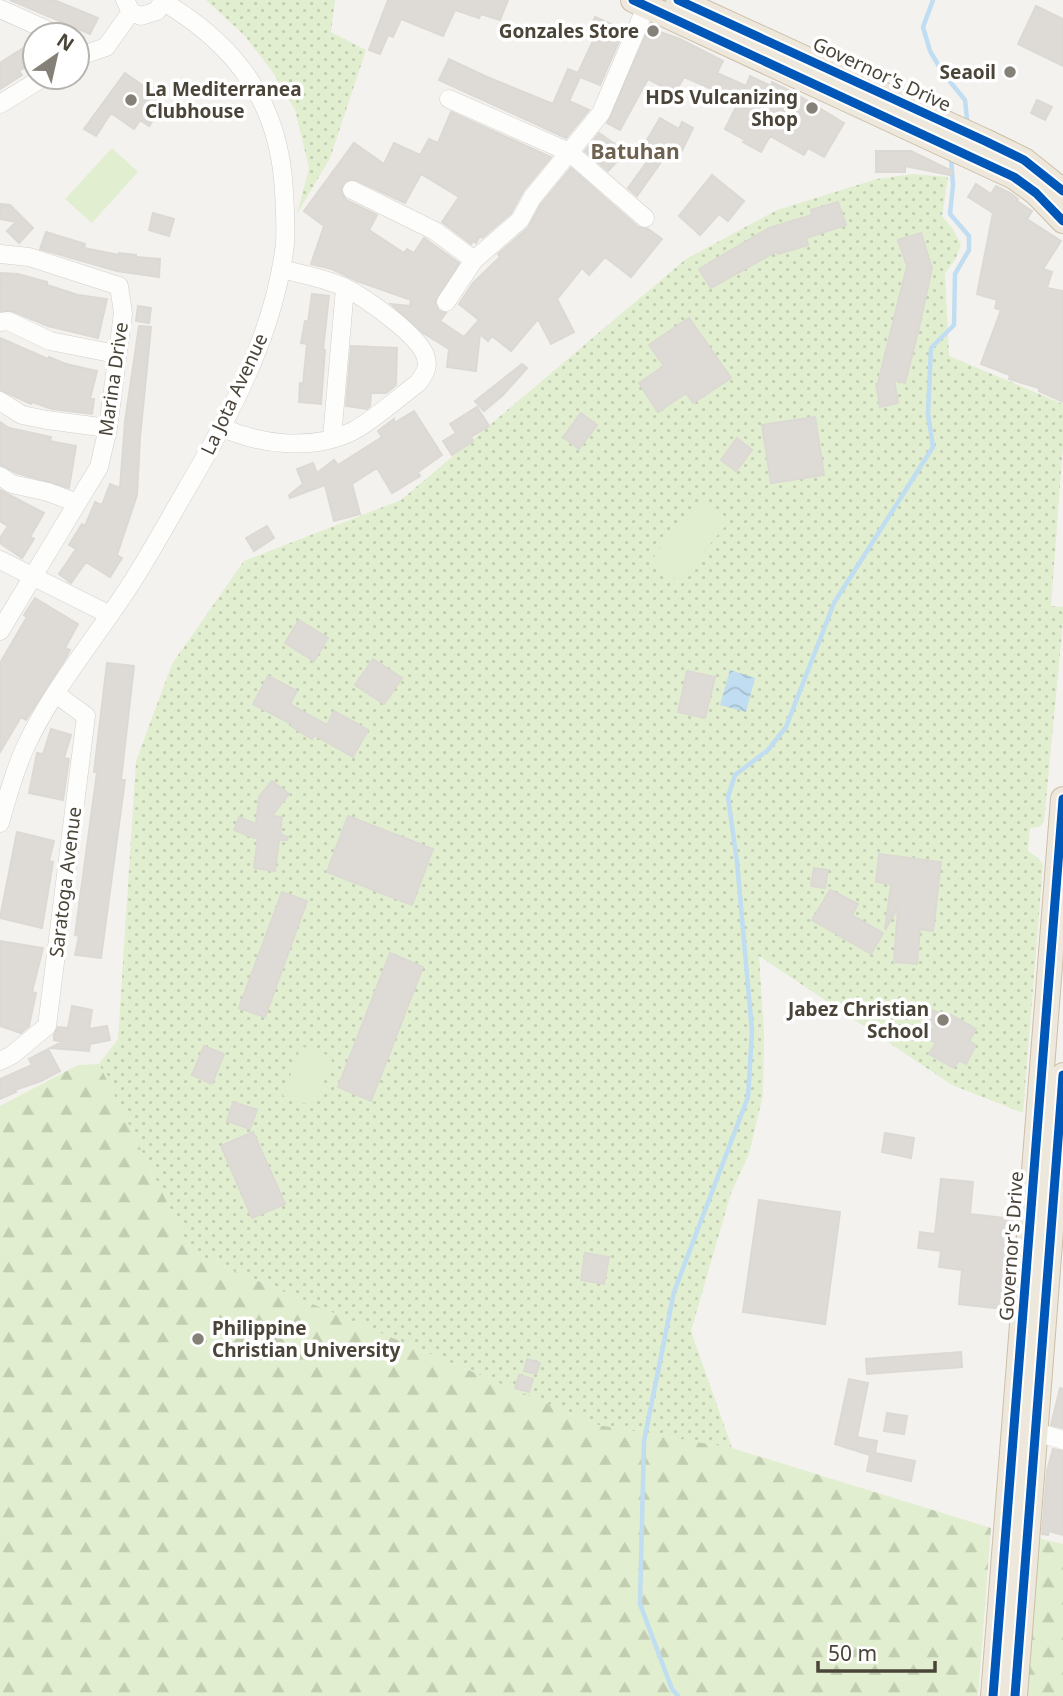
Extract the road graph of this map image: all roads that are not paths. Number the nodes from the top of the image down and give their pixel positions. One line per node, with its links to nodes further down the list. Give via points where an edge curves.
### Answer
1 (678, 0): 11 (highway, Governor's Drive)
2 (163, 1): 4 (street, via 152,15 141,16); 20 (street, La Jota Avenue, via 219,41 246,72 272,123 283,164)
3 (643, 2): 11 (highway, Governor's Drive); 13 (street, via 601,113)
4 (128, 6): 7 (street, via 106,47)
5 (0, 9): 6 (street)
6 (27, 21)
7 (91, 52)
8 (21, 91): 10 (street)
9 (449, 99): 13 (street)
10 (0, 104)
11 (936, 129): 12 (highway, Governor's Drive)
12 (981, 150): 15 (highway, Governor's Drive, via 1024,160); 17 (highway, Governor's Drive)
13 (569, 152): 16 (street); 19 (street, via 520,220)
14 (352, 190): 19 (street, via 435,231)
15 (1063, 191)
16 (645, 218)
17 (1063, 221)
18 (0, 254): 24 (street, Marina Drive, via 29,257 119,286 123,313)
19 (474, 260): 22 (street)
20 (281, 269): 21 (street); 27 (street, La Jota Avenue, via 263,334)
21 (345, 288): 28 (street); 28 (street, via 413,338 424,351 427,365 418,383 353,430)
22 (446, 302)
23 (0, 322): 24 (street, via 8,321 50,341)
24 (116, 354): 26 (street, Marina Drive)
25 (0, 401): 26 (street, via 22,415)
26 (108, 428): 30 (street, Marina Drive, via 99,467)
27 (223, 428): 28 (street, via 247,439 275,443); 33 (street, La Jota Avenue)
28 (332, 438)
29 (0, 476): 30 (street, via 12,484)
30 (77, 503): 32 (street, Marina Drive)
31 (0, 560): 32 (street)
32 (31, 576): 33 (street); 34 (street, Marina Drive)
33 (110, 615): 35 (street, La Jota Avenue)
34 (0, 631)
35 (56, 694): 37 (street, La Jota Avenue, via 25,748); 38 (street, Saratoga Avenue, via 86,716 47,1026)
36 (1063, 799): 40 (highway, Governor's Drive)
37 (0, 823)
38 (0, 1061)
39 (1063, 1075): 40 (highway, Governor's Drive)
40 (1025, 1429): 41 (street); 42 (highway, Governor's Drive); 43 (highway, Governor's Drive)
41 (1063, 1440)
42 (993, 1696)
43 (1015, 1696)

